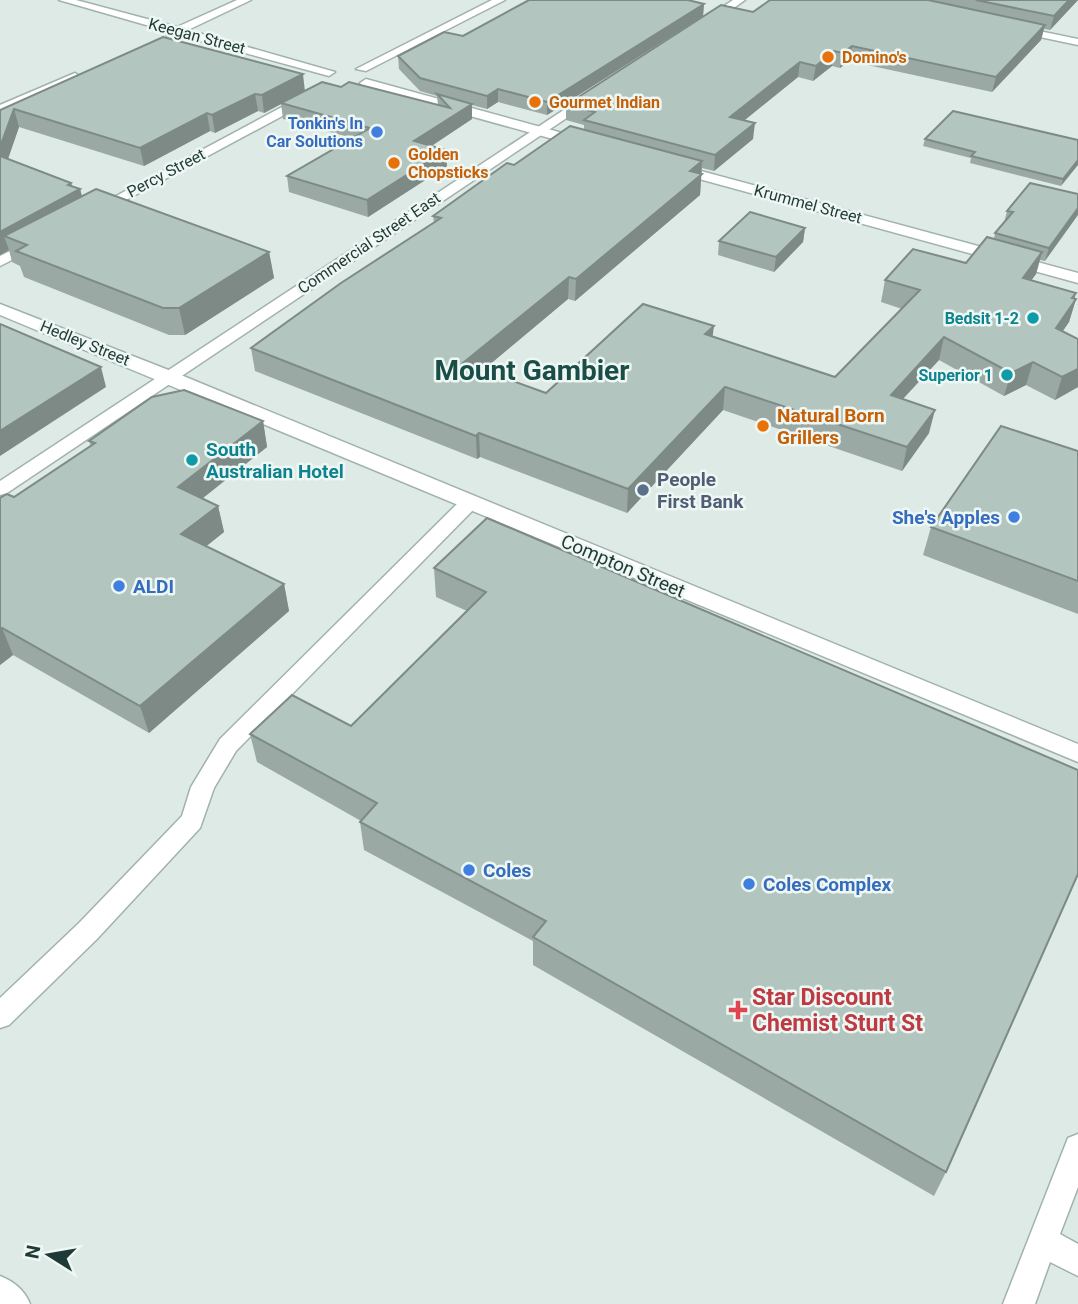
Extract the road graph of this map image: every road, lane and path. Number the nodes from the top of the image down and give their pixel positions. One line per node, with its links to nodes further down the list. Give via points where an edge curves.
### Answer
1 (64, 0): 7 (street, Keegan Street)
2 (246, 0): 7 (street)
3 (500, 0): 10 (street)
4 (740, 0): 6 (street)
5 (1000, 25): 9 (street)
6 (691, 31)
7 (177, 32): 8 (street); 12 (street, Keegan Street)
8 (164, 37)
9 (1078, 42)
10 (362, 69): 12 (street, Keegan Street); 13 (street, via 372,77)
11 (88, 71): 16 (street)
12 (333, 77): 20 (street, Percy Street)
13 (366, 83): 14 (street); 17 (street)
14 (353, 86)
15 (604, 88): 17 (street, Commercial Street East)
16 (0, 110)
17 (538, 130): 18 (street); 25 (street, Commercial Street East)
18 (600, 147)
19 (663, 164): 23 (street, Krummel Street)
20 (86, 216)
21 (49, 236): 22 (street)
22 (0, 262)
23 (1078, 278)
24 (0, 309): 25 (street, Hedley Street)
25 (170, 377): 26 (street, Commercial Street East); 27 (street, Compton Street)
26 (0, 489)
27 (470, 502): 28 (street, Compton Street); 29 (street, via 228,745 203,787 192,821)
28 (1078, 753)
29 (0, 1016)
30 (1078, 1148): 31 (street)
31 (1044, 1242): 32 (street); 35 (street)
32 (1078, 1261)
33 (0, 1292): 34 (street)
34 (14, 1304)
35 (1019, 1304)

